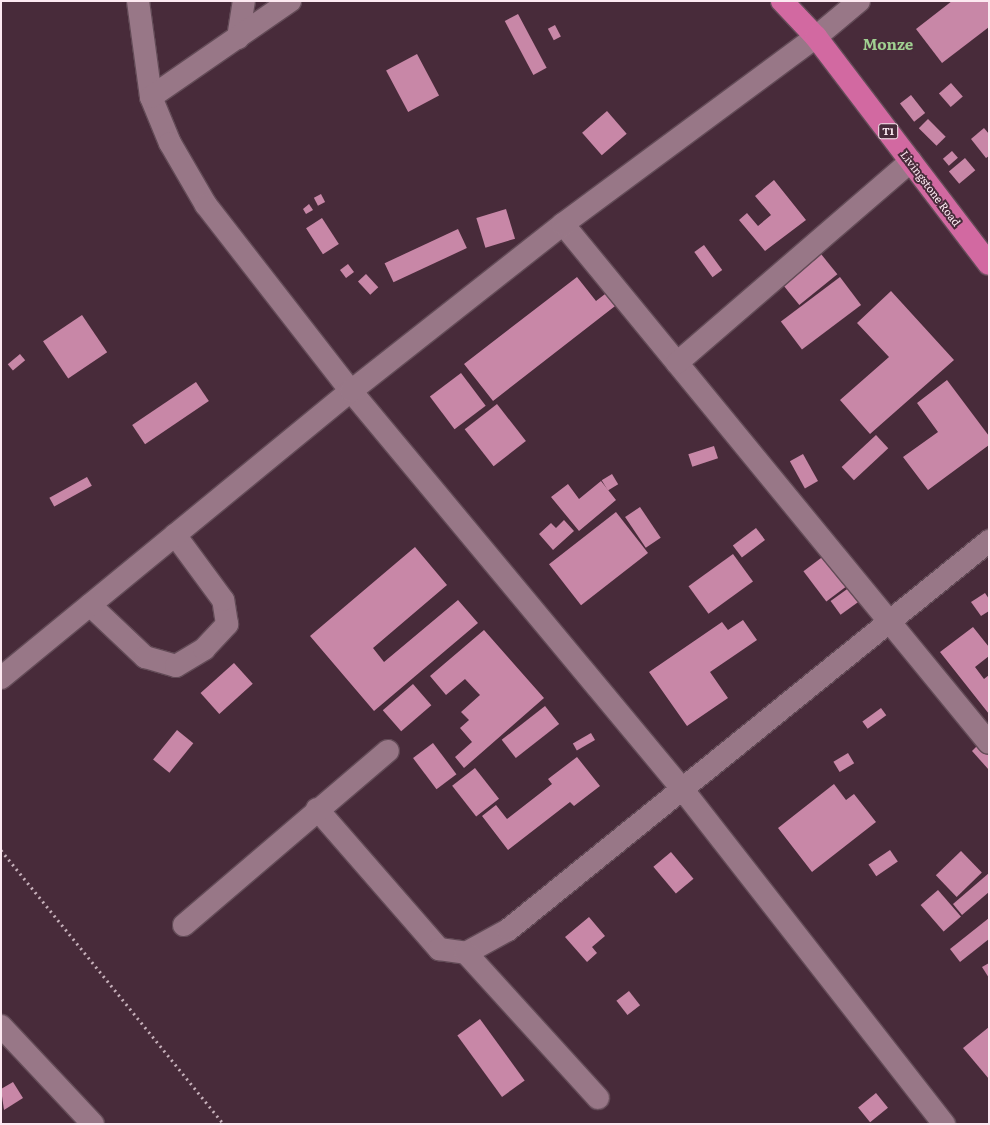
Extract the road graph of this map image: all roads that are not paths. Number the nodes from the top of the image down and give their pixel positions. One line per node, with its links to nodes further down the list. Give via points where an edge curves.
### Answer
1 (138, 1): 8 (street)
2 (244, 1): 7 (street)
3 (290, 1): 7 (street)
4 (782, 1): 6 (highway, Livingstone Road / T1)
5 (859, 1): 6 (street)
6 (816, 37): 9 (highway, Livingstone Road / T1); 10 (street)
7 (238, 38): 8 (street)
8 (151, 97): 13 (street, via 170,143 206,205)
9 (911, 161): 11 (highway, Livingstone Road / T1); 12 (street)
10 (563, 224): 12 (street); 13 (street)
11 (989, 264)
12 (677, 363): 17 (street)
13 (351, 391): 14 (street); 21 (street)
14 (175, 535): 16 (street); 16 (street, via 223,600 227,624 204,648 176,666 145,657)
15 (989, 541): 17 (street)
16 (90, 605): 18 (street)
17 (889, 621): 19 (street); 21 (street)
18 (1, 678)
19 (989, 743)
20 (388, 751): 22 (street)
21 (683, 790): 24 (street, via 508,930); 28 (street)
22 (317, 809): 23 (street); 24 (street, via 439,949)
23 (184, 925)
24 (466, 953): 26 (street)
25 (1, 1026): 27 (street)
26 (598, 1098)
27 (93, 1124)
28 (944, 1124)

